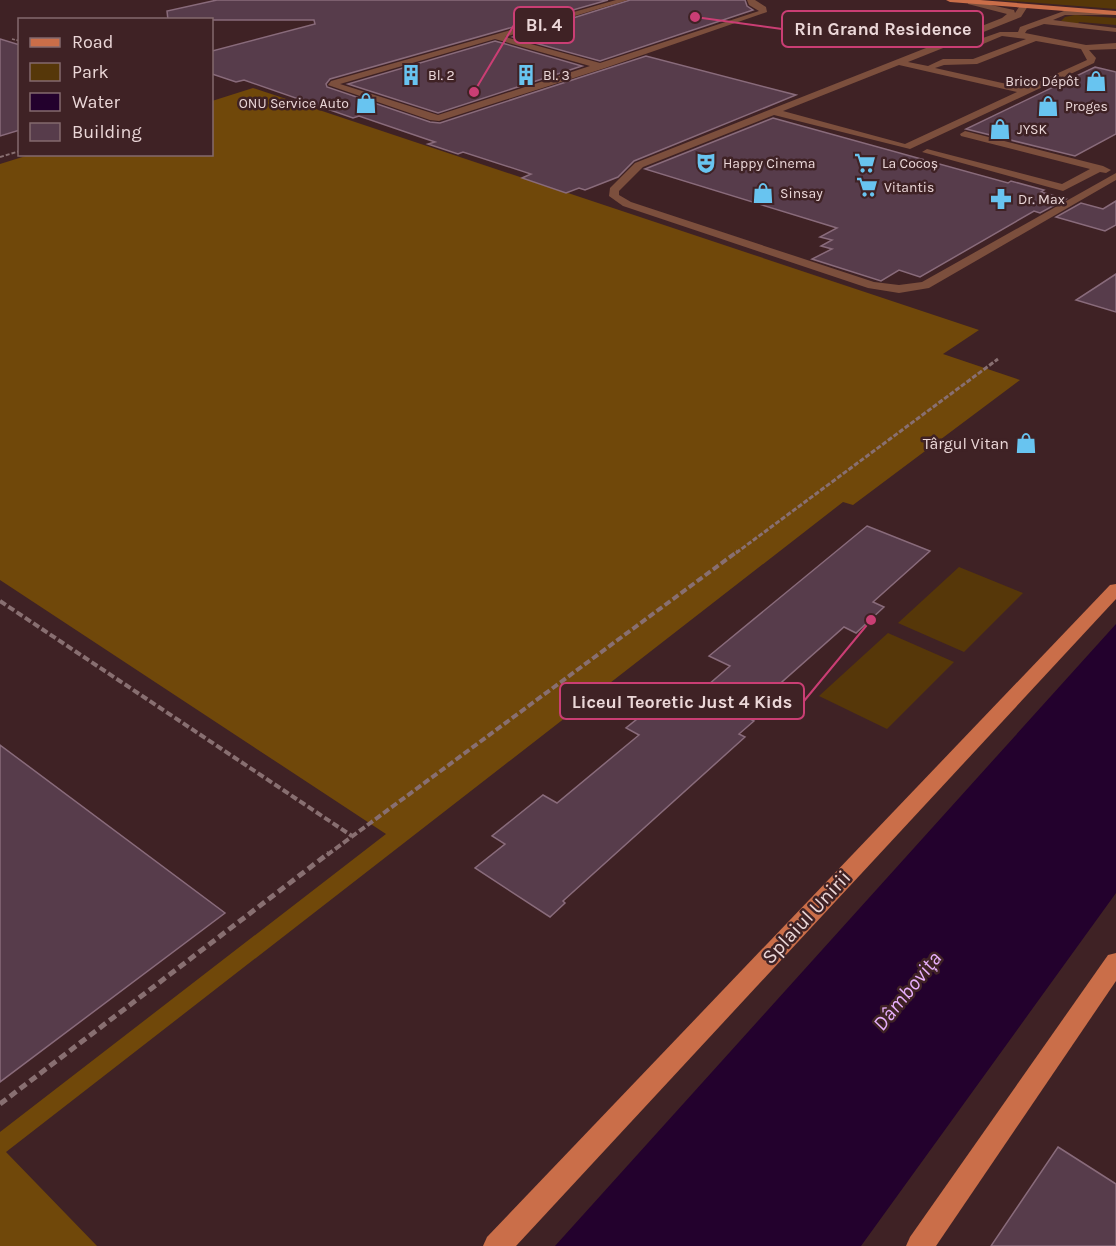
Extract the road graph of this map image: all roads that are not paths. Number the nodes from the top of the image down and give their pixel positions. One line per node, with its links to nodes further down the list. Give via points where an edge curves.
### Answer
1 (624, 0): 12 (lane)
2 (751, 0): 19 (lane, via 764,11)
3 (950, 0): 4 (main road)
4 (971, 2): 5 (main road); 8 (lane, via 1011,12)
5 (1024, 6): 6 (main road); 8 (lane, via 1020,14)
6 (1037, 7): 7 (main road); 11 (lane, via 1033,18 1014,29)
7 (1116, 13): 9 (lane, via 1068,12)
8 (1005, 20): 18 (lane)
9 (1041, 21): 10 (lane); 11 (lane, via 1023,29)
10 (1116, 30)
11 (1021, 34): 13 (lane); 14 (lane, via 1000,34)
12 (495, 37): 19 (lane); 19 (lane, via 333,85 436,118)
13 (1035, 38): 16 (lane); 20 (lane, via 974,62)
14 (969, 46)
15 (1116, 46): 16 (lane)
16 (1086, 48): 21 (lane, via 1091,61)
17 (959, 50): 20 (lane)
18 (897, 62): 20 (lane); 22 (lane)
19 (602, 66)
20 (921, 68): 21 (lane)
21 (1025, 91): 23 (lane)
22 (771, 111): 24 (lane); 26 (lane, via 639,165 614,196 627,204 872,285 908,288 925,285)
23 (944, 129): 24 (lane); 25 (lane)
24 (906, 147): 25 (lane, via 1062,188)
25 (1099, 168): 26 (lane)
26 (1116, 174)
27 (1116, 589): 29 (main road, Splaiul Unirii)
28 (1116, 962): 30 (main road)
29 (497, 1246)
30 (920, 1246)

